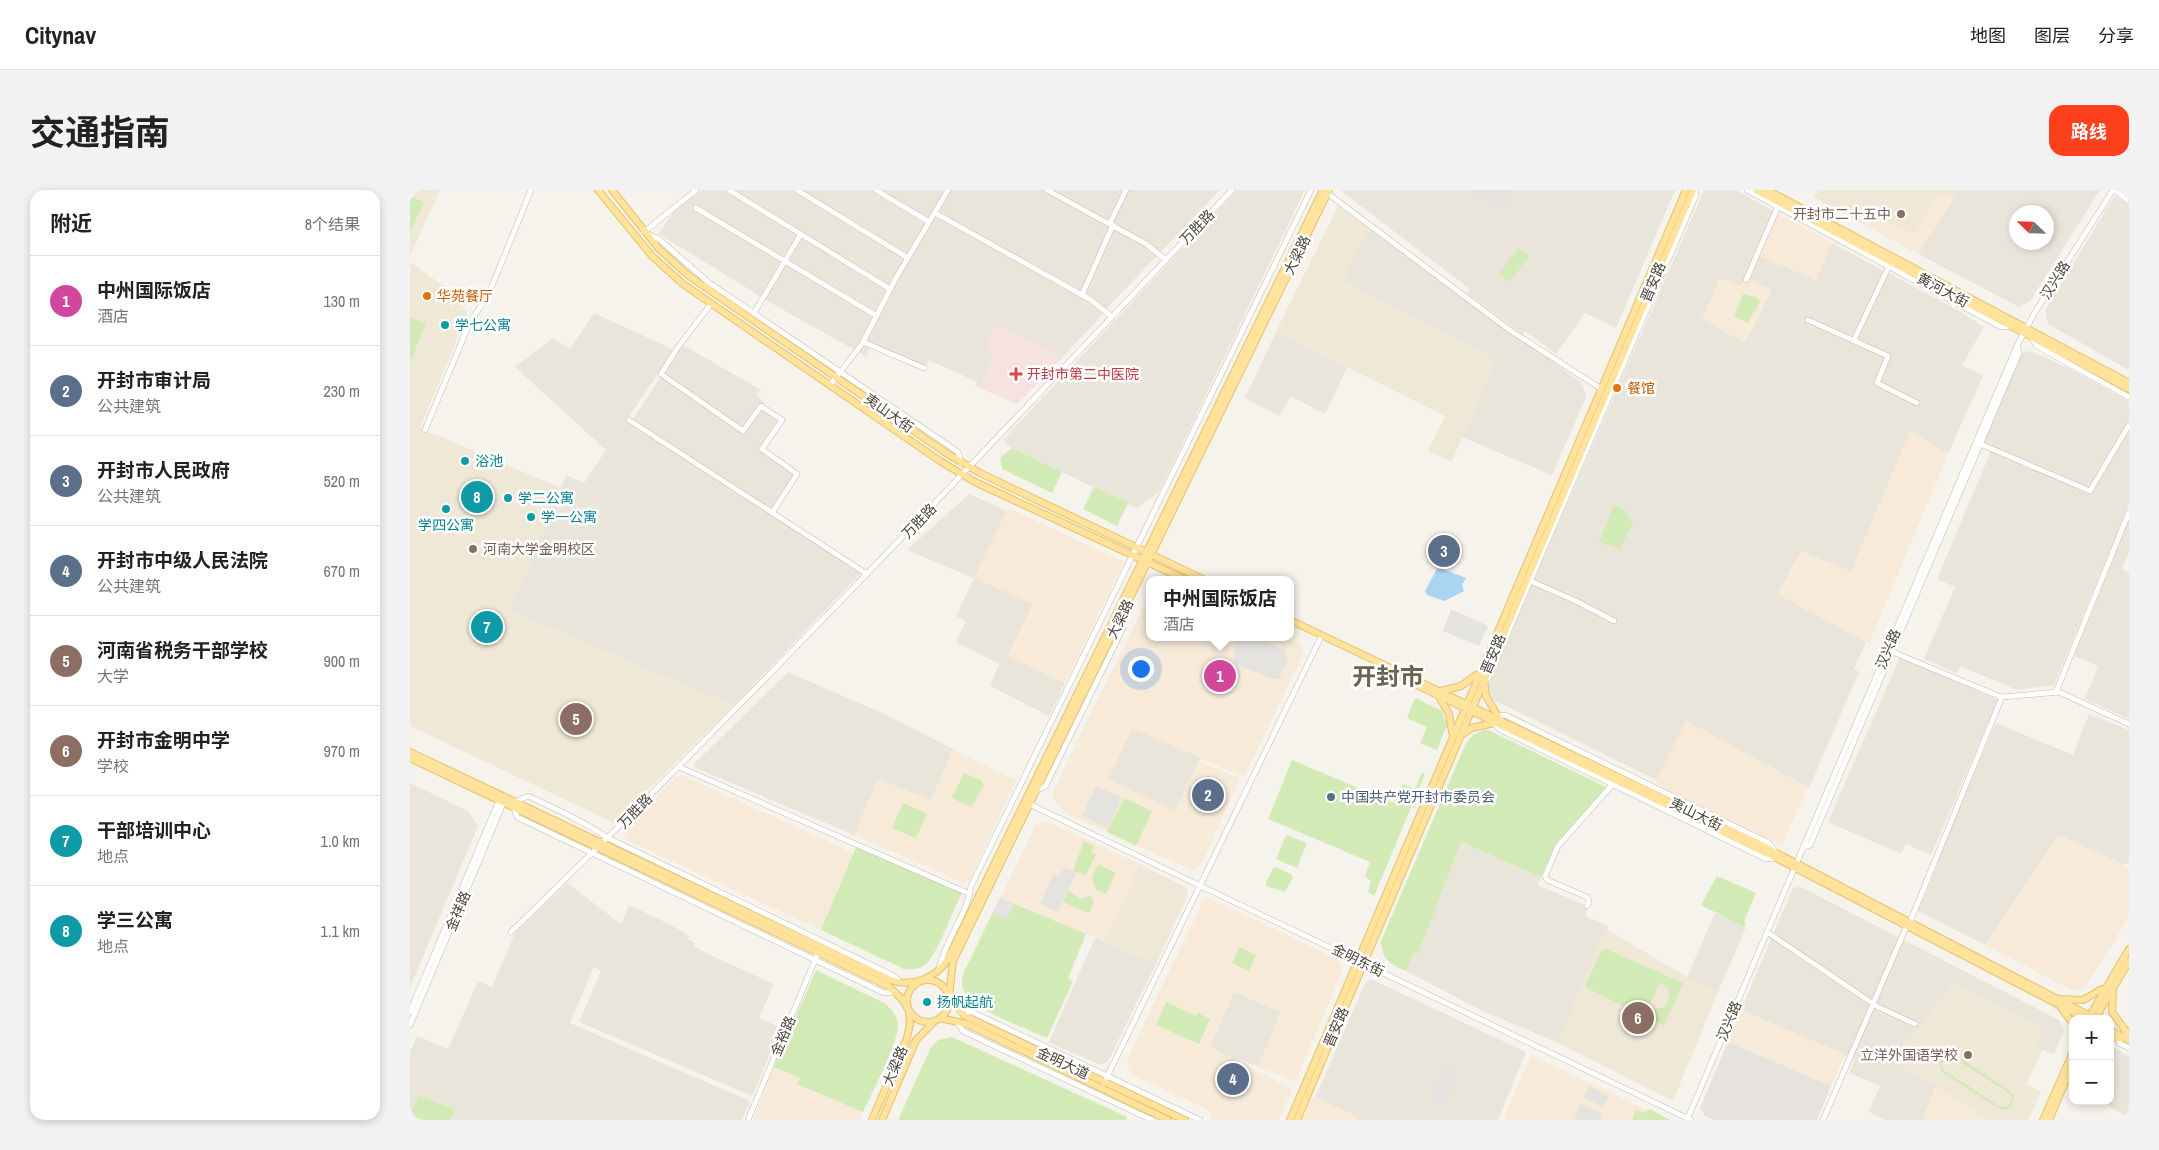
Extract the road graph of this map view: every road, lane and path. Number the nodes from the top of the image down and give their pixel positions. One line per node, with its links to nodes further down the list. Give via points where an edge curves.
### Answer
1 (531, 190): 55 (street, via 487,297 470,322)
2 (598, 190): 36 (main road, 夷山大街, via 656,260)
3 (612, 190): 27 (main road, 夷山大街)
4 (696, 190): 27 (street)
5 (729, 190): 28 (street)
6 (797, 190): 29 (street)
7 (876, 190): 25 (street)
8 (948, 190): 24 (street)
9 (1046, 190): 26 (street)
10 (1126, 190): 26 (street)
11 (1232, 190): 30 (street, 万胜路)
12 (1311, 190): 61 (street)
13 (1686, 190): 49 (main road, 晋安路)
14 (1694, 190): 68 (main road, 晋安路)
15 (1747, 190): 22 (street)
16 (1756, 190): 22 (main road, 黄河大街)
17 (1767, 190): 41 (main road, 黄河大街)
18 (2109, 190): 41 (street, 汉兴路)
19 (2114, 190): 21 (street); 41 (street, 汉兴路)
20 (1326, 191): 49 (street, via 1511,331); 62 (main road, 大梁路)
21 (2129, 201)
22 (1779, 204): 32 (main road, 黄河大街); 33 (street)
23 (696, 208): 31 (street)
24 (935, 213): 25 (street); 35 (street)
25 (930, 222): 29 (street)
26 (1111, 224): 30 (street); 35 (street)
27 (644, 232): 37 (street, via 659,239 694,272); 46 (main road, 夷山大街, via 689,276)
28 (801, 234): 31 (street); 34 (street)
29 (908, 258): 34 (street)
30 (1166, 260): 39 (street, 万胜路)
31 (784, 261): 37 (street); 38 (street)
32 (1890, 264): 41 (main road, 黄河大街, via 2011,326); 43 (street)
33 (1746, 280)
34 (890, 289): 38 (street)
35 (1082, 295): 39 (street)
36 (711, 304): 48 (main road, 夷山大街); 60 (street, via 661,374 743,431 761,406 782,420 762,448 797,474)
37 (754, 313): 46 (street)
38 (877, 316): 44 (street)
39 (1112, 317): 57 (street, 万胜路)
40 (1808, 320): 43 (street)
41 (2024, 329): 42 (main road, 黄河大街); 47 (main road, 黄河大街); 56 (street, 汉兴路); 92 (street, 汉兴路, via 1973,437)
42 (2031, 337): 50 (main road, 黄河大街); 51 (street, via 2037,346)
43 (1854, 340): 52 (street, via 1888,356 1877,383)
44 (863, 342): 45 (street); 46 (street)
45 (924, 368)
46 (838, 374): 48 (street); 57 (main road, 夷山大街)
47 (2129, 382)
48 (830, 384): 58 (main road, 夷山大街)
49 (1600, 388): 74 (main road, 晋安路)
50 (2129, 390)
51 (2129, 397)
52 (1917, 403)
53 (630, 420): 60 (street)
54 (2129, 425): 56 (street, via 2090,491)
55 (425, 430)
56 (1978, 443): 73 (street, 汉兴路)
57 (970, 468): 58 (street, 万胜路); 61 (main road, 夷山大街)
58 (964, 475): 63 (main road, 夷山大街); 65 (street, 万胜路)
59 (2129, 512): 75 (street)
60 (772, 513): 65 (street)
61 (1137, 547): 62 (main road, 夷山大街); 63 (street)
62 (1149, 553): 64 (main road, 大梁路); 67 (main road, 夷山大街)
63 (1133, 555): 64 (main road, 夷山大街); 94 (street, via 971,886)
64 (1145, 561): 66 (main road, 夷山大街); 87 (main road, 大梁路); 87 (main road, 大梁路)
65 (868, 574): 84 (street, 万胜路)
66 (1177, 576)
67 (1197, 576)
68 (1528, 580): 69 (street); 74 (main road, 晋安路)
69 (1614, 621)
70 (1294, 622): 76 (main road, 夷山大街)
71 (1294, 627): 72 (main road, 夷山大街)
72 (1320, 639): 76 (main road, 夷山大街); 93 (street)
73 (1890, 650): 77 (street); 92 (street, 汉兴路)
74 (1483, 677): 76 (main road); 78 (main road, 晋安路); 79 (main road, via 1486,696)
75 (2056, 692): 77 (street); 80 (street)
76 (1439, 693): 78 (main road, 夷山大街); 81 (main road)
77 (2002, 697): 96 (street)
78 (1468, 706): 79 (main road, 夷山大街); 81 (main road, 晋安路)
79 (1496, 719): 81 (main road); 85 (street, via 1499,729); 91 (main road, 夷山大街); 91 (street, via 1505,715 1769,843)
80 (2129, 724)
81 (1455, 737): 103 (main road, 晋安路)
82 (410, 752): 86 (main road)
83 (410, 758): 86 (main road)
84 (679, 767): 89 (street, 万胜路); 94 (street)
85 (1613, 784): 91 (street, via 1766,859); 95 (street, via 1558,846 1545,876 1546,880 1587,897)
86 (502, 799): 88 (main road); 112 (street, 金祥路); 119 (street, 金祥路)
87 (1027, 803): 93 (street, 金明东街); 104 (main road, 大梁路, via 948,959); 108 (main road, 大梁路, via 952,961)
88 (514, 805): 89 (main road); 89 (street, via 528,796 589,825); 90 (street, via 517,817)
89 (604, 843): 90 (street, 万胜路); 100 (main road); 105 (main road, via 861,967 900,982)
90 (592, 854): 97 (street, 万胜路); 101 (street)
91 (1776, 856): 92 (main road, 夷山大街)
92 (1794, 865): 96 (main road, 夷山大街); 98 (street, 汉兴路); 129 (street, 汉兴路)
93 (1201, 885): 103 (street, 金明东街); 128 (street)
94 (970, 894): 104 (street)
95 (1587, 906)
96 (1908, 923): 109 (main road, 夷山大街); 110 (street)
97 (511, 932)
98 (1767, 932): 110 (street); 129 (street, 汉兴路)
99 (2129, 948): 106 (main road)
100 (818, 953): 101 (street, 金裕路); 107 (main road)
101 (815, 960): 107 (street, via 884,993); 130 (street, 金裕路)
102 (2129, 960): 106 (main road)
103 (1360, 961): 129 (street, 金明东街); 137 (main road, 晋安路); 138 (main road, 晋安路)
104 (939, 970): 105 (main road, 大梁路)
105 (921, 981): 108 (main road, via 940,983); 111 (main road, via 909,990)
106 (2110, 985): 109 (main road, via 2089,999); 114 (main road); 123 (main road, via 2112,1012)
107 (895, 992): 111 (main road)
108 (949, 997): 116 (main road, via 947,1010); 128 (main road, 金明大道, via 970,1019)
109 (2056, 1001): 113 (main road, 夷山大街); 115 (main road)
110 (1873, 1003): 118 (street); 139 (street)
111 (908, 1009): 116 (main road, via 919,1021); 131 (main road, 大梁路, via 910,1031)
112 (410, 1012)
113 (2086, 1015)
114 (2094, 1015)
115 (2069, 1019)
116 (938, 1020): 117 (main road, 金明大道); 132 (main road, 大梁路, via 923,1030 916,1040)
117 (956, 1021): 128 (main road, 金明大道); 133 (street, via 963,1030)
118 (1915, 1024)
119 (410, 1025)
120 (2114, 1028): 123 (main road)
121 (2114, 1033): 122 (main road)
122 (2117, 1036): 123 (main road); 124 (main road); 125 (street, via 2119,1043)
123 (2128, 1036)
124 (2114, 1037)
125 (2129, 1048)
126 (2070, 1060): 140 (main road)
127 (2069, 1073): 140 (main road)
128 (1104, 1083): 134 (main road, 金明大道); 135 (main road, 金明大道); 136 (street)
129 (1687, 1119)
130 (748, 1120)
131 (872, 1120)
132 (882, 1120)
133 (1152, 1120)
134 (1168, 1120)
135 (1185, 1120)
136 (1200, 1120)
137 (1290, 1120)
138 (1297, 1120)
139 (1823, 1120)
140 (2048, 1120)

